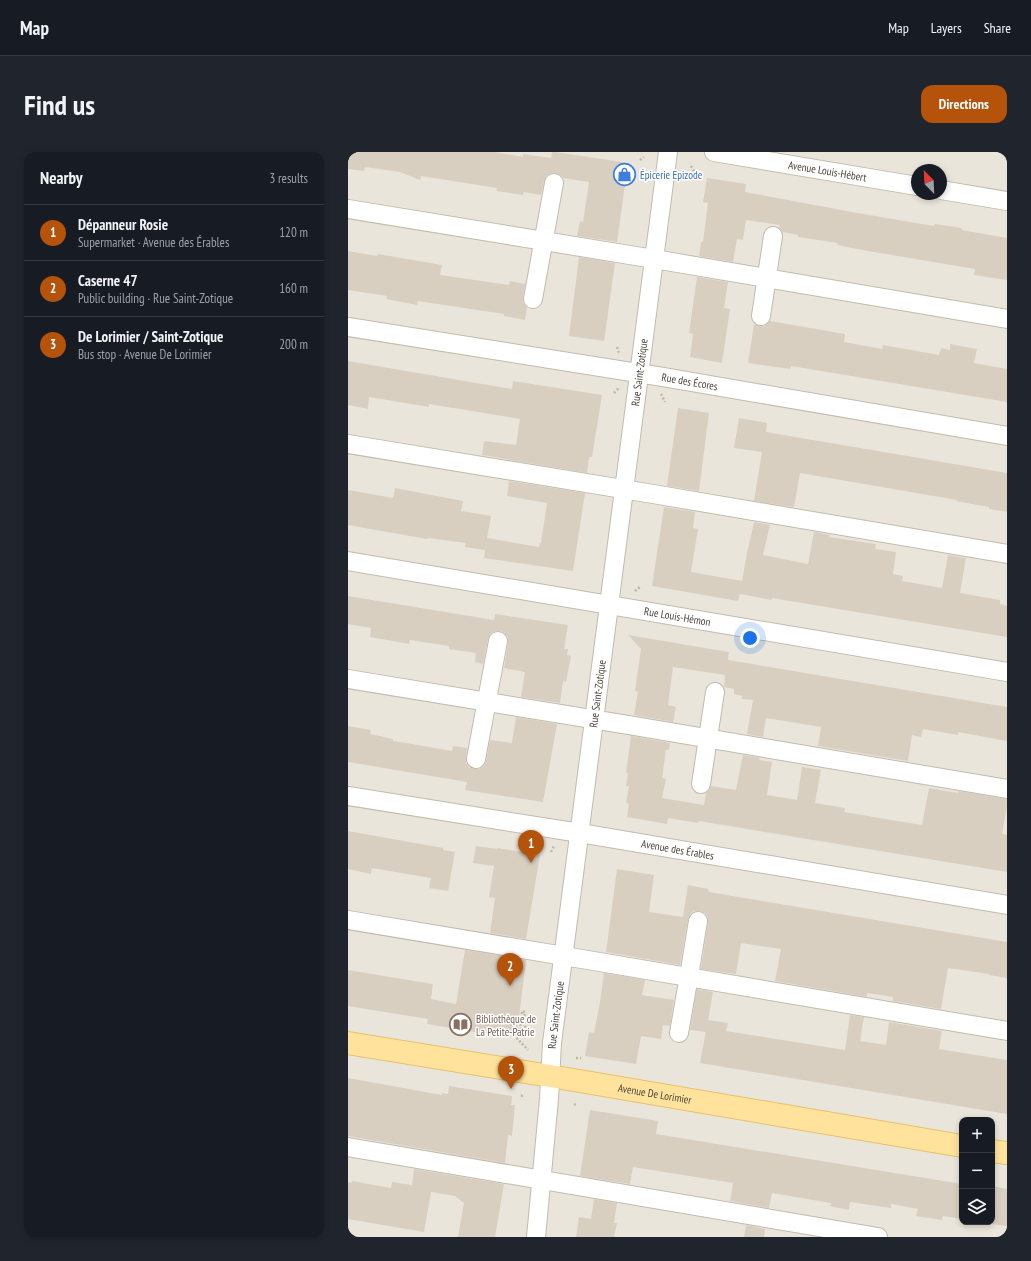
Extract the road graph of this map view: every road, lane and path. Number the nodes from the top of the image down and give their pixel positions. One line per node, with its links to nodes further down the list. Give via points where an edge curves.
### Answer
1 (668, 152): 14 (street, Rue Saint-Zotique)
2 (714, 152): 8 (street, Avenue Louis-Hébert)
3 (644, 157): 4 (path)
4 (640, 160)
5 (691, 166): 6 (path)
6 (694, 171)
7 (554, 183): 13 (street)
8 (911, 185)
9 (947, 191): 10 (street)
10 (1007, 201)
11 (348, 208): 13 (street)
12 (773, 236): 15 (street)
13 (543, 241): 14 (street); 16 (street)
14 (654, 259): 15 (street); 20 (street, Rue Saint-Zotique)
15 (767, 279): 17 (street); 18 (street)
16 (533, 299)
17 (761, 316)
18 (1007, 319)
19 (348, 327): 20 (street, Rue des Écores)
20 (640, 373): 25 (street, Rue des Écores); 27 (street, Rue Saint-Zotique)
21 (621, 386): 22 (path)
22 (614, 393)
23 (661, 394): 24 (path)
24 (665, 402)
25 (1007, 436)
26 (348, 444): 27 (street)
27 (625, 490): 28 (street); 30 (street, Rue Saint-Zotique)
28 (1007, 554)
29 (348, 562): 30 (street, Rue Louis-Hémon)
30 (609, 605): 32 (street, Rue Louis-Hémon); 36 (street, Rue Saint-Zotique)
31 (498, 641): 35 (street)
32 (1007, 672)
33 (348, 679): 35 (street)
34 (715, 692): 37 (street)
35 (486, 702): 36 (street); 38 (street)
36 (594, 720): 37 (street); 42 (street, Rue Saint-Zotique)
37 (708, 738): 39 (street); 40 (street)
38 (476, 759)
39 (701, 784)
40 (1007, 789)
41 (348, 796): 42 (street, Avenue des Érables)
42 (580, 833): 45 (street, Avenue des Érables); 48 (street, Rue Saint-Zotique)
43 (555, 845): 44 (path)
44 (551, 852)
45 (1007, 905)
46 (348, 920): 48 (street)
47 (698, 921): 49 (street)
48 (564, 956): 49 (street); 59 (street, Rue Saint-Zotique)
49 (690, 976): 51 (street); 53 (street)
50 (529, 1031): 54 (path, via 523,1024 525,1012 522,1011 520,1030)
51 (1007, 1031)
52 (511, 1032): 54 (path)
53 (679, 1033)
54 (514, 1035): 56 (path)
55 (348, 1043): 59 (main road, Avenue De Lorimier)
56 (528, 1050)
57 (576, 1058): 58 (path)
58 (581, 1058)
59 (550, 1076): 60 (main road, Avenue De Lorimier); 64 (street, Rue Saint-Zotique)
60 (959, 1145)
61 (348, 1147): 64 (street)
62 (995, 1151): 63 (main road)
63 (1007, 1153)
64 (541, 1180): 65 (street, Rue Saint-Zotique); 66 (street)
65 (536, 1237)
66 (878, 1237)

